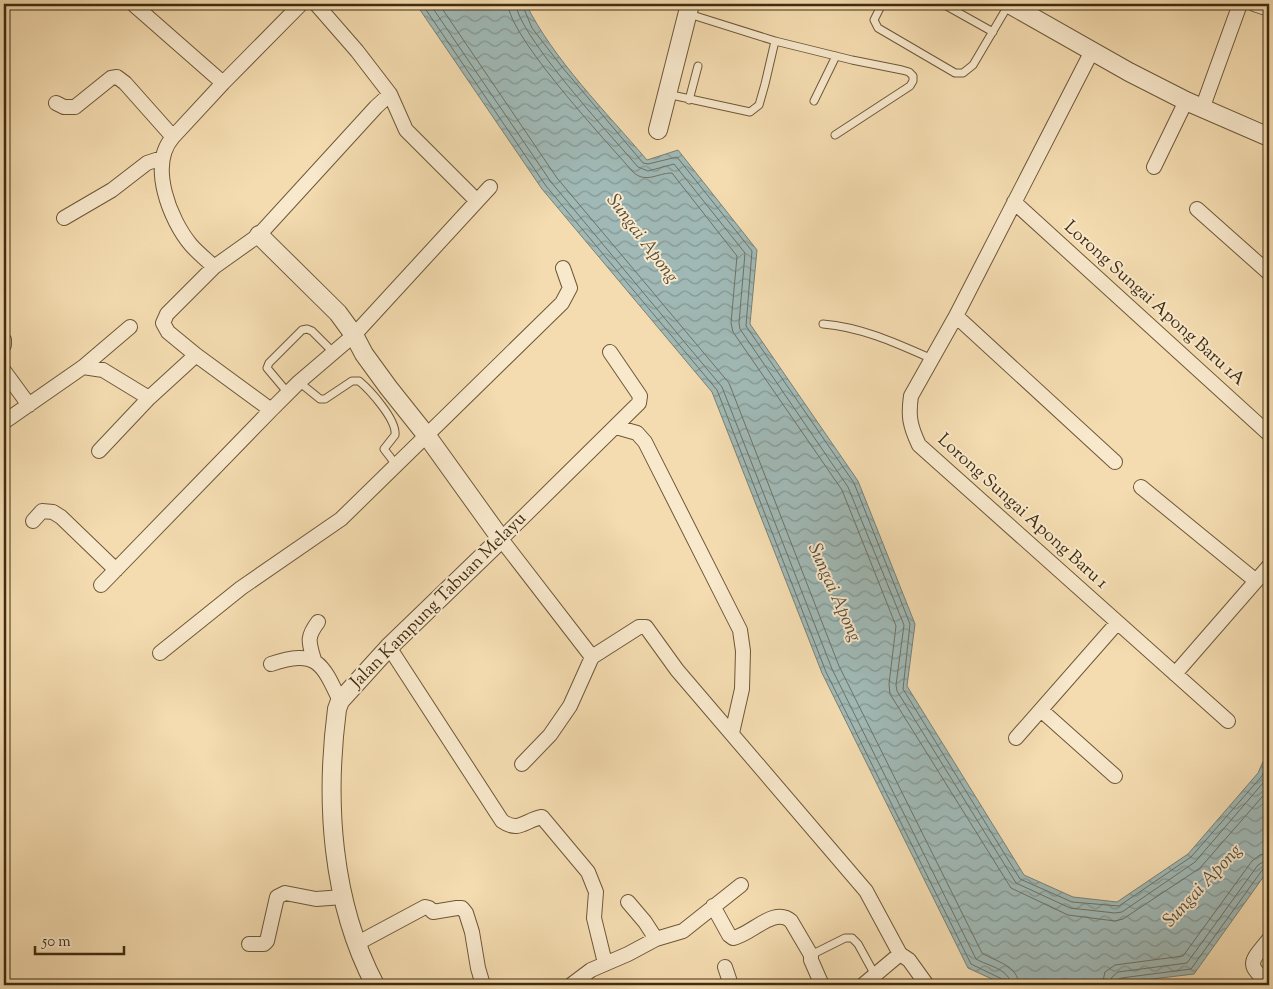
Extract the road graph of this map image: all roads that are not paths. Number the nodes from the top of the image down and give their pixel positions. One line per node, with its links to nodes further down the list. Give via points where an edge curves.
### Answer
1 (133, 4): 16 (street)
2 (302, 4): 16 (street)
3 (316, 4): 17 (street)
4 (882, 4): 11 (lane, via 874,20 878,28 955,73 964,73 974,65)
5 (943, 4): 11 (lane)
6 (1240, 4): 22 (street)
7 (1254, 4): 10 (street)
8 (1017, 6): 11 (lane); 13 (street)
9 (689, 8): 12 (lane); 18 (street)
10 (1269, 9)
11 (993, 32)
12 (774, 41): 14 (lane); 19 (lane, via 759,105 750,112)
13 (1092, 51): 22 (street); 31 (street, Lorong Sungai Apong Baru 1)
14 (836, 56): 20 (lane); 24 (lane, via 909,72 913,81)
15 (698, 66): 19 (lane)
16 (223, 83): 26 (street)
17 (390, 94): 30 (street, via 406,130); 34 (street)
18 (667, 94): 19 (lane); 23 (street)
19 (689, 100)
20 (814, 100)
21 (56, 102): 26 (street, via 64,107 75,107 111,78 117,77)
22 (1194, 105): 25 (street); 28 (street)
23 (658, 130)
24 (835, 135)
25 (1269, 136)
26 (172, 137): 27 (street)
27 (162, 158): 33 (street, via 146,163 112,190); 35 (street, via 162,180 174,218 191,245)
28 (1154, 167)
29 (490, 187): 30 (street)
30 (477, 201): 41 (street)
31 (1014, 202): 38 (street, Lorong Sungai Apong Baru 1); 58 (street, Lorong Sungai Apong Baru 1A)
32 (1197, 209): 37 (street)
33 (64, 218)
34 (259, 235): 35 (street); 41 (street, via 338,313)
35 (214, 267): 46 (street, via 166,314 163,323 168,332)
36 (562, 268): 59 (street, via 570,288 562,303)
37 (1269, 273)
38 (956, 316): 47 (street, Lorong Sungai Apong Baru 1); 61 (street)
39 (822, 324): 47 (lane, via 844,326 892,341)
40 (130, 327): 48 (street)
41 (354, 335): 44 (street); 52 (street)
42 (4, 340): 43 (street)
43 (4, 345)
44 (333, 352): 50 (street); 51 (lane, via 312,331 302,330 267,368)
45 (610, 352): 57 (street, Jalan Kampung Tabuan Melayu, via 640,396)
46 (196, 355): 53 (street); 55 (street)
47 (932, 359): 71 (street, Lorong Sungai Apong Baru 1, via 911,396 910,426 918,445)
48 (83, 368): 53 (street, via 103,370); 54 (street)
49 (4, 371): 54 (street)
50 (299, 382): 51 (street); 52 (lane, via 320,399 352,381 359,381)
51 (288, 393): 55 (street)
52 (382, 393): 59 (street); 62 (lane, via 396,435 384,449)
53 (149, 398): 60 (street)
54 (28, 405): 56 (street)
55 (271, 410): 67 (street)
56 (4, 422)
57 (616, 427): 65 (street, Jalan Kampung Tabuan Melayu); 81 (street, via 637,433 646,442 740,630 742,689)
58 (1269, 434)
59 (427, 436): 62 (street); 65 (street)
60 (99, 452)
61 (1115, 462)
62 (397, 466): 73 (street, via 341,519 241,588)
63 (1142, 487): 68 (street)
64 (33, 521): 67 (street, via 42,511 53,512)
65 (501, 539): 72 (street, Jalan Kampung Tabuan Melayu); 74 (street)
66 (1269, 566): 68 (street)
67 (116, 570): 69 (street)
68 (1256, 581): 77 (street)
69 (101, 585)
70 (318, 622): 75 (street, via 310,632 309,643)
71 (1117, 623): 77 (street, Lorong Sungai Apong Baru 1); 79 (street)
72 (389, 647): 78 (street, Jalan Kampung Tabuan Melayu); 95 (street, via 502,821 517,828 542,817 588,872 596,892 594,918)
73 (160, 653)
74 (592, 657): 81 (street, via 639,627 646,626 678,670); 83 (street, via 565,713 550,735)
75 (314, 660): 76 (street, via 288,658); 78 (street, via 323,668)
76 (271, 664)
77 (1175, 674): 80 (street, Lorong Sungai Apong Baru 1)
78 (340, 701): 86 (street, Jalan Kampung Tabuan Melayu, via 335,725 331,804)
79 (1041, 710): 82 (street); 84 (street)
80 (1228, 721)
81 (732, 733): 93 (street, via 866,891)
82 (1016, 738)
83 (522, 764)
84 (1115, 776)
85 (740, 885): 88 (street)
86 (343, 897): 91 (street, via 316,899 285,893 277,897 267,940 264,944); 92 (street, Jalan Kampung Tabuan Melayu)
87 (628, 902): 89 (street)
88 (713, 906): 89 (street, via 683,932); 94 (street, via 733,938 776,917 786,917)
89 (656, 939): 95 (street)
90 (1269, 939): 98 (street, via 1253,965 1255,972)
91 (249, 944)
92 (356, 944): 99 (street, Jalan Kampung Tabuan Melayu); 100 (street, via 424,907 433,912 462,908 472,932)
93 (900, 954): 97 (street); 105 (street, via 909,960)
94 (811, 955): 97 (lane, via 845,938 852,938); 103 (street)
95 (605, 963): 101 (street)
96 (725, 966): 102 (street)
97 (875, 975): 104 (street)
98 (1269, 984)
99 (375, 985)
100 (483, 985)
101 (571, 985)
102 (731, 985)
103 (822, 985)
104 (864, 985)
105 (926, 985)

